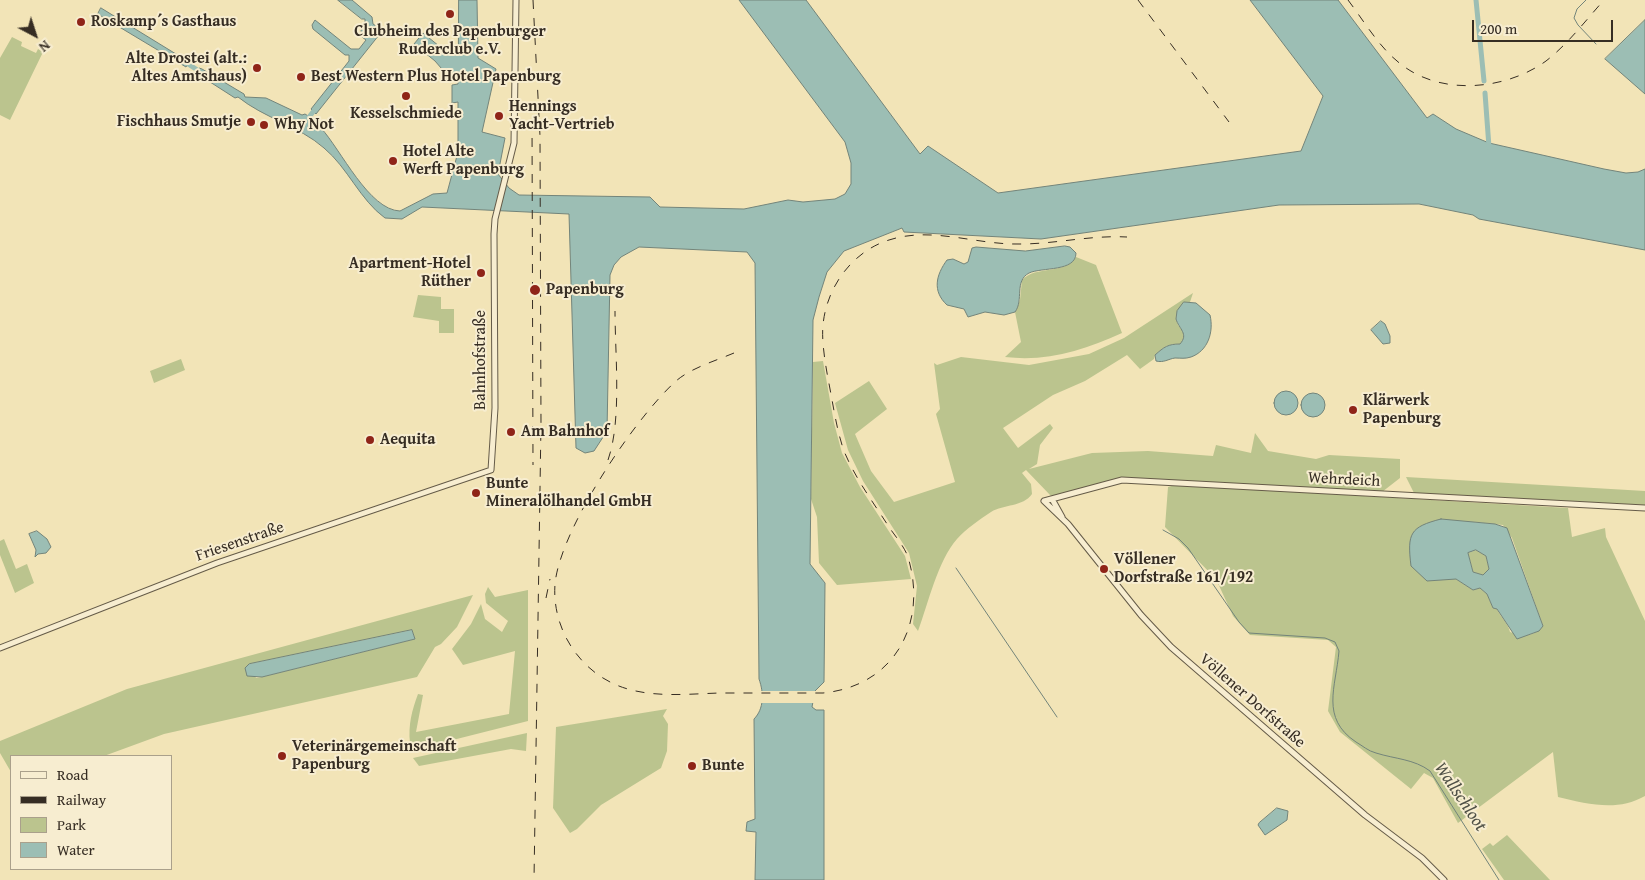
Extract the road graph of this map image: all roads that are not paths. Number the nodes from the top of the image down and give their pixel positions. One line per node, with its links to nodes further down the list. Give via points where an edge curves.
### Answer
1 (516, 0): 2 (street, Bahnhofstraße, via 514,143 495,219)
2 (491, 470): 7 (street, Friesenstraße, via 217,563)
3 (1052, 499): 4 (street, Wehrdeich); 5 (street, Wehrdeich, via 1122,480); 6 (street, Völlener Dorfstraße)
4 (1044, 501): 6 (street, Völlener Dorfstraße)
5 (1645, 508)
6 (1064, 520): 8 (street, Völlener Dorfstraße, via 1166,641)
7 (0, 648)
8 (1444, 880)

